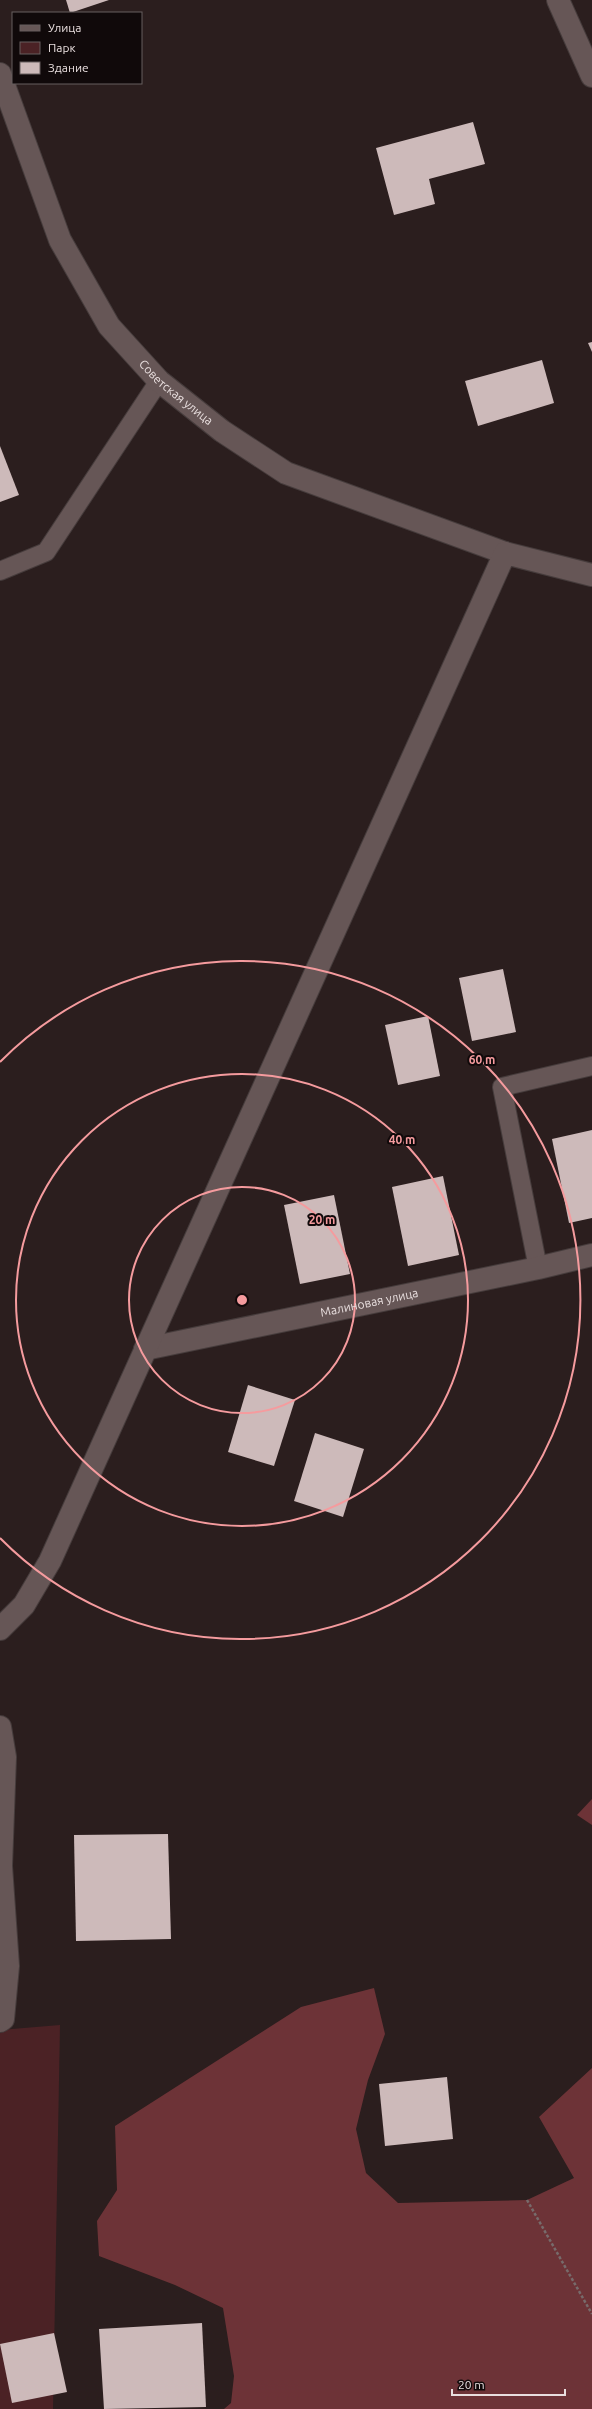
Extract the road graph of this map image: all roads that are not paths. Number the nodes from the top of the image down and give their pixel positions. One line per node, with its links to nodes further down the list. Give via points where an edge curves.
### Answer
1 (558, 0): 3 (street)
2 (0, 74): 4 (street, Советская улица, via 60,240 109,326)
3 (592, 76)
4 (159, 381): 5 (street, Советская улица, via 222,431 286,473); 6 (lane, via 46,552)
5 (505, 553): 7 (street, Советская улица); 11 (street)
6 (0, 571)
7 (592, 575)
8 (592, 1066): 10 (lane, via 502,1086)
9 (592, 1255): 10 (street, Малиновая улица)
10 (538, 1268): 11 (street, Малиновая улица)
11 (145, 1349): 12 (street, via 50,1561 24,1606)
12 (0, 1629)
13 (0, 1727): 14 (street, via 5,1757 1,1866 8,1966)
14 (1, 2026)

